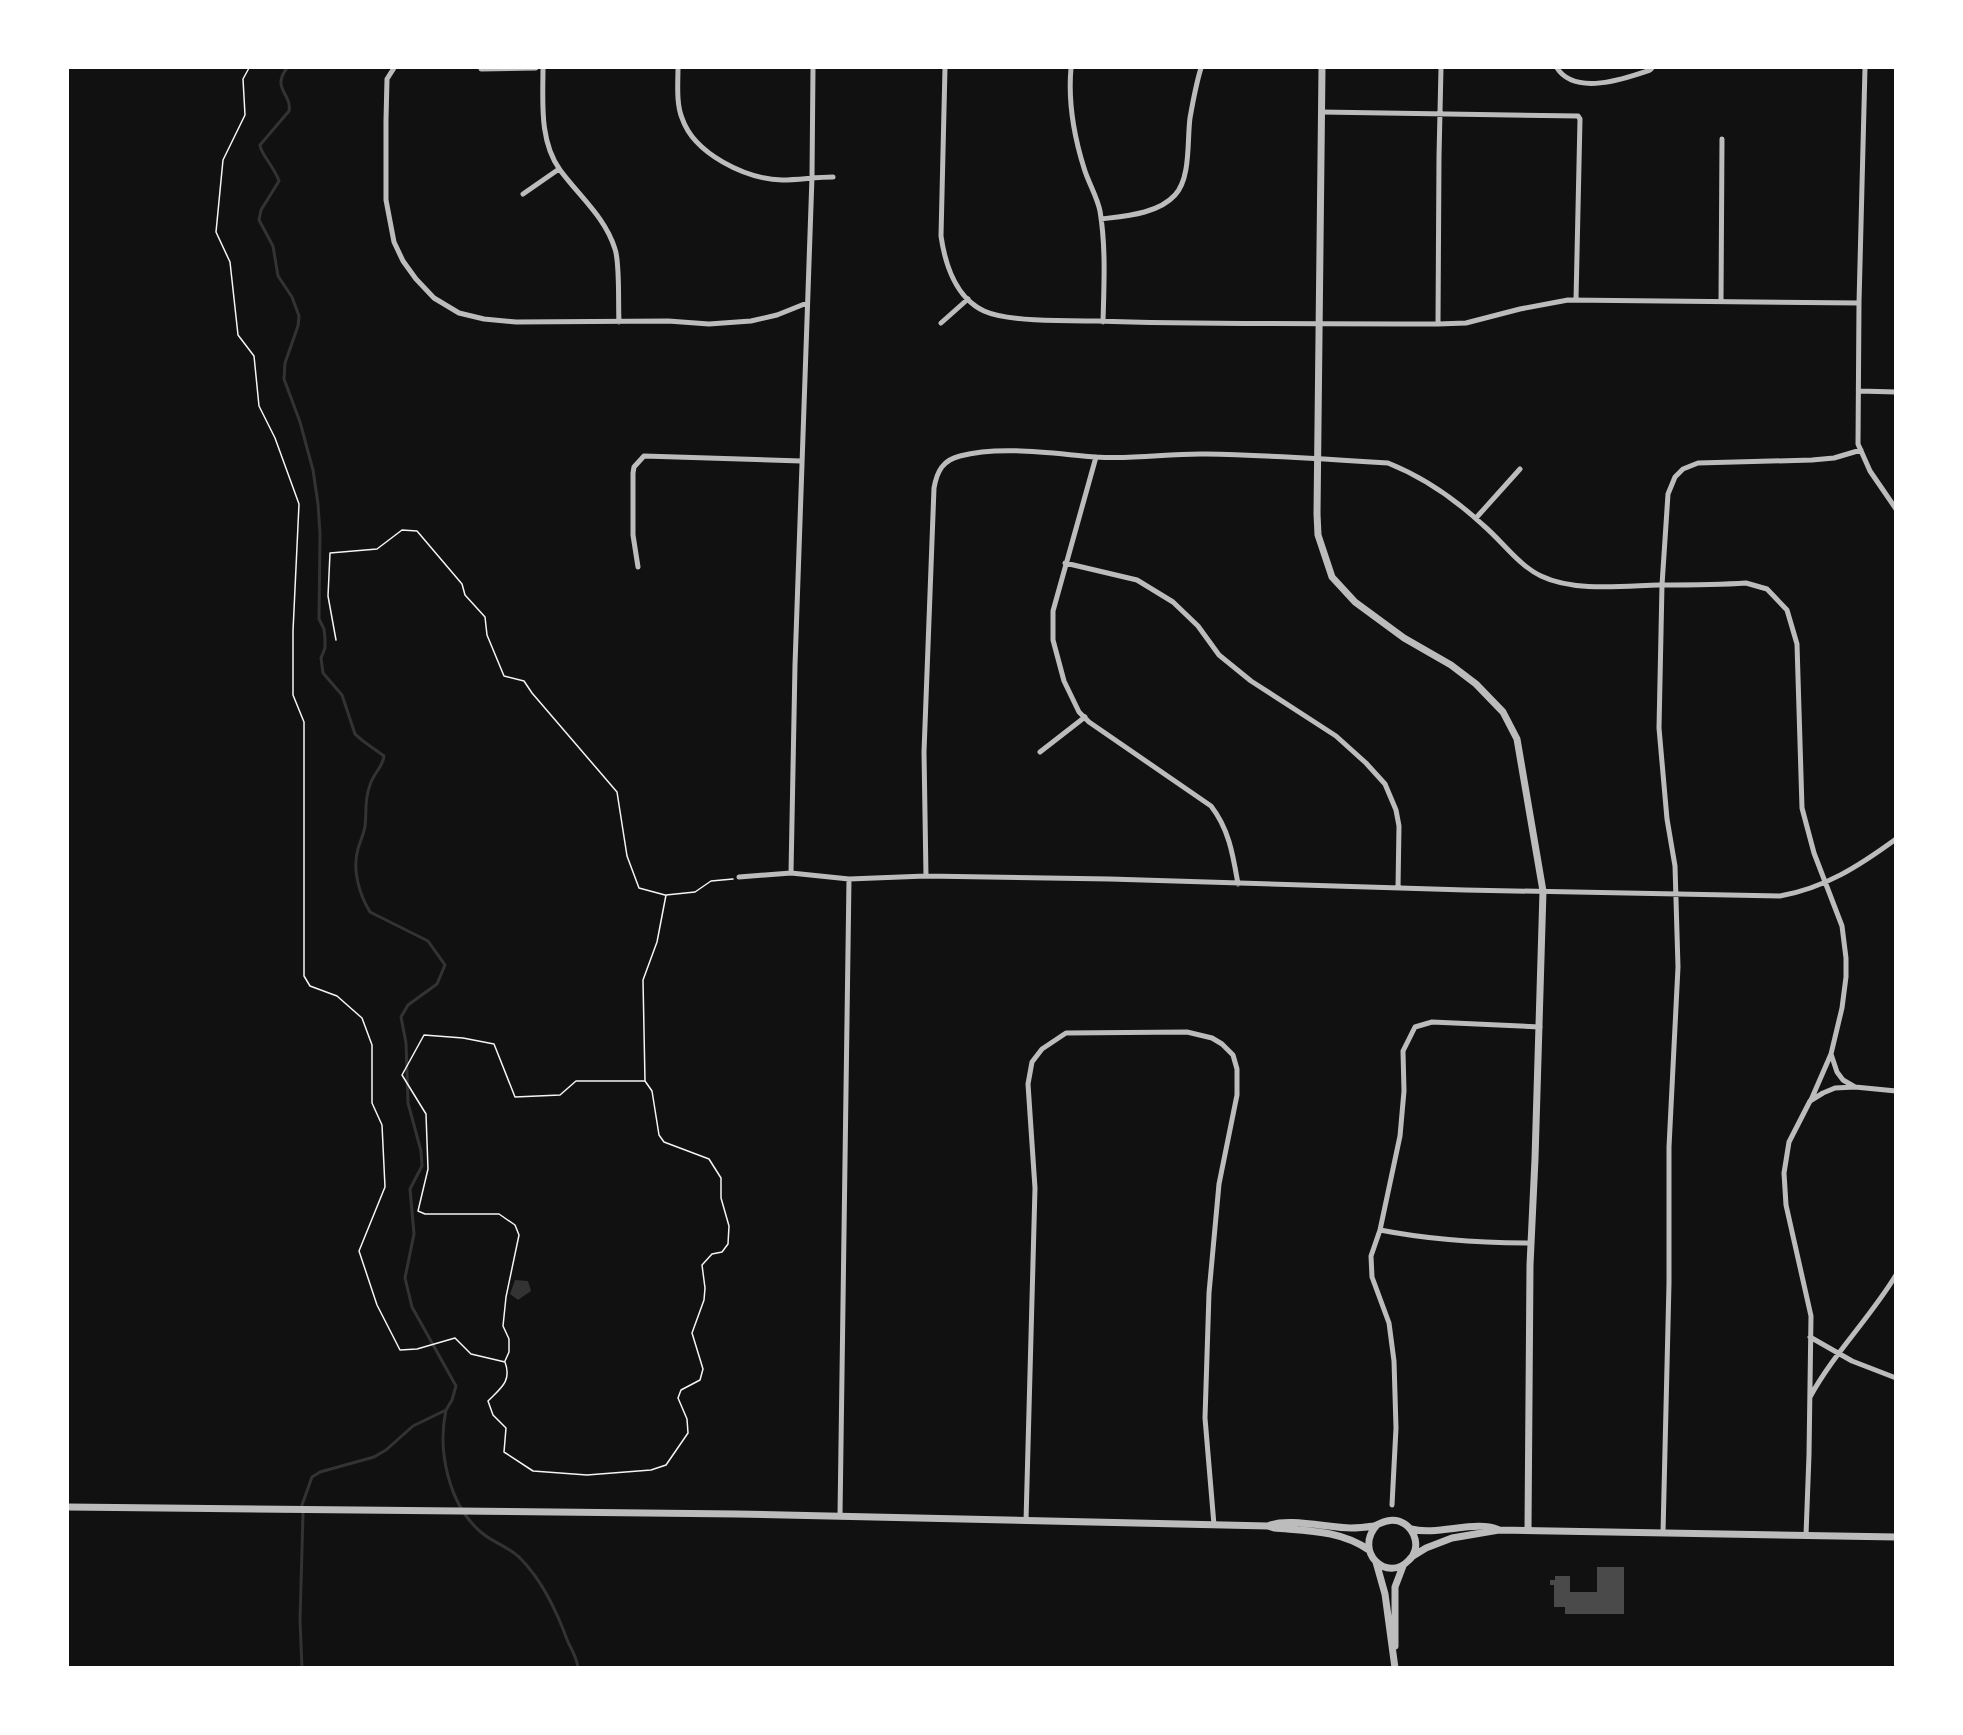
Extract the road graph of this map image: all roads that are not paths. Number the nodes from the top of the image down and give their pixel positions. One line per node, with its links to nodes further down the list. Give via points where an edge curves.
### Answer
1 (394, 68): 28 (street, via 387,79 386,200 394,242 416,279 434,298 459,313 484,319)
2 (536, 68): 14 (street)
3 (543, 68): 18 (street, via 545,130)
4 (678, 68): 19 (street, via 681,117 693,138 714,158 743,172 781,180)
5 (813, 68): 19 (street)
6 (945, 68): 23 (street, via 940,236 951,274)
7 (1071, 68): 22 (street, via 1074,126)
8 (1201, 68): 22 (street, via 1183,184 1165,203 1132,215)
9 (1322, 68): 15 (street)
10 (1441, 68): 16 (street)
11 (1557, 68): 12 (street, via 1563,76 1578,83 1624,79)
12 (1652, 68)
13 (1865, 68): 27 (street)
14 (481, 69)
15 (1321, 112): 16 (street); 31 (street)
16 (1440, 113): 24 (street, via 1578,116); 32 (street)
17 (1722, 139): 25 (street)
18 (559, 169): 21 (street); 28 (street, via 596,212 617,252)
19 (812, 177): 20 (street); 26 (street)
20 (832, 177)
21 (523, 194)
22 (1101, 219): 29 (street)
23 (968, 299): 29 (street, via 996,316); 30 (street)
24 (1576, 300): 25 (street); 32 (street, via 1466,323)
25 (1720, 302): 27 (street)
26 (807, 303): 28 (street, via 752,321); 38 (street)
27 (1859, 303): 33 (street)
28 (619, 322)
29 (1103, 322): 31 (street)
30 (941, 323)
31 (1319, 323): 32 (street); 37 (street)
32 (1438, 324)
33 (1859, 391): 34 (street); 35 (street)
34 (1896, 392)
35 (1860, 450): 41 (street); 46 (street, via 1834,458 1698,463 1683,469 1668,494)
36 (1096, 457): 37 (street, via 1206,454); 44 (street); 51 (street, via 976,453 945,462 939,469 933,488 924,752)
37 (1317, 460): 43 (street, via 1388,463 1433,486); 57 (street, via 1318,535 1332,576 1355,602 1459,671 1503,712 1517,739)
38 (801, 461): 45 (street, via 644,456 633,473 633,535); 50 (street)
39 (1520, 469): 43 (street)
40 (1896, 494): 41 (street)
41 (1888, 498): 42 (street)
42 (1896, 509)
43 (1476, 518): 46 (street, via 1541,577 1595,587)
44 (1065, 563): 47 (street, via 1053,611 1053,640 1064,681); 56 (street, via 1137,580 1165,596 1198,626 1220,655 1251,681 1336,736 1366,763 1385,784 1396,810)
45 (638, 567)
46 (1662, 585): 54 (street, via 1746,583 1773,594 1787,610 1795,636 1800,681 1802,808 1814,853); 58 (street, via 1659,728)
47 (1084, 717): 48 (street); 55 (street, via 1211,806 1227,832)
48 (1040, 752)
49 (1896, 839): 54 (street, via 1865,862)
50 (791, 873): 52 (street); 53 (street)
51 (926, 876): 53 (street); 55 (street)
52 (739, 877)
53 (849, 879): 73 (street)
54 (1827, 882): 58 (street, via 1780,896); 60 (street, via 1842,926 1846,958 1842,1008)
55 (1238, 884): 56 (street)
56 (1398, 888): 57 (street)
57 (1543, 891): 58 (street); 59 (street)
58 (1677, 895): 81 (street)
59 (1540, 1027): 64 (street, via 1432,1022 1415,1027 1403,1051 1400,1136); 65 (street)
60 (1831, 1054): 61 (street, via 1837,1072); 63 (street)
61 (1855, 1087): 62 (street); 63 (street, via 1835,1088)
62 (1896, 1091)
63 (1810, 1101): 67 (street, via 1789,1142 1784,1173 1786,1205 1811,1316)
64 (1380, 1230): 65 (street, via 1427,1239); 71 (street, via 1371,1256 1372,1277 1389,1323 1394,1361)
65 (1531, 1243): 80 (street)
66 (1896, 1275): 68 (street)
67 (1810, 1337): 68 (street); 70 (street)
68 (1838, 1353): 69 (street); 70 (street)
69 (1896, 1378)
70 (1810, 1399): 82 (street)
71 (1392, 1505)
72 (68, 1507): 73 (street)
73 (840, 1516): 74 (street)
74 (1026, 1521): 75 (street); 75 (street, via 1035,1188 1029,1084 1032,1062 1042,1049 1066,1033 1187,1032 1222,1044 1233,1055 1237,1070 1237,1095 1219,1184 1207,1340 1205,1418)
75 (1214, 1525): 77 (street)
76 (1377, 1525): 77 (street); 78 (street, via 1395,1520); 84 (street, via 1369,1536)
77 (1268, 1526): 84 (street, via 1339,1535)
78 (1411, 1529): 79 (street); 85 (street, via 1416,1544)
79 (1499, 1530): 80 (street); 85 (street, via 1452,1538)
80 (1528, 1530): 81 (street)
81 (1663, 1533): 82 (street)
82 (1806, 1535): 83 (street)
83 (1896, 1537)
84 (1369, 1550): 86 (street)
85 (1413, 1556): 87 (street)
86 (1376, 1562): 87 (street, via 1390,1568); 88 (street)
87 (1404, 1565): 88 (street, via 1395,1587)
88 (1393, 1651): 89 (street)
89 (1395, 1668)

